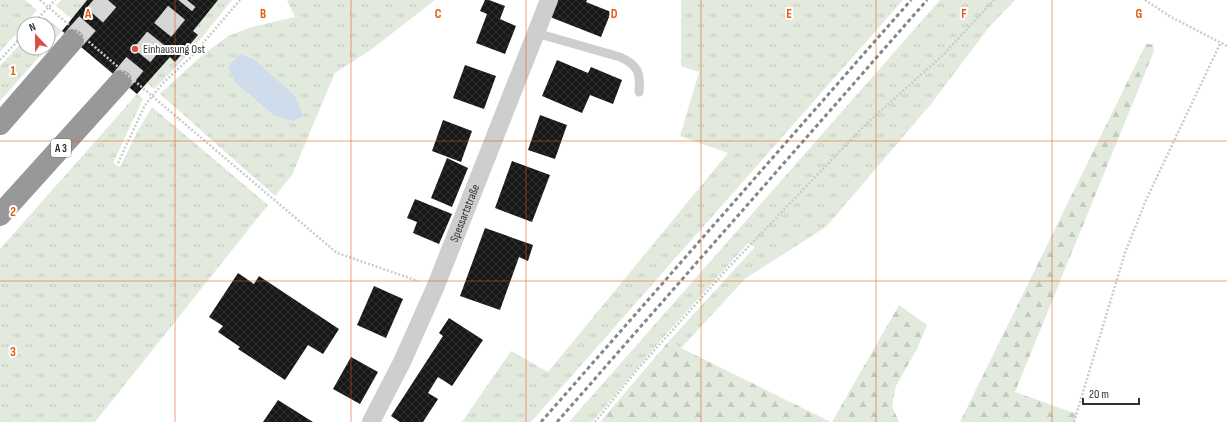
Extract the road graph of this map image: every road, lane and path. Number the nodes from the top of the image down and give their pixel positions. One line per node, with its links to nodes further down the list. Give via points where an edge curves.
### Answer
1 (40, 0): 19 (path, bridge, via 337,253)
2 (55, 0): 7 (path)
3 (240, 0): 17 (path, via 145,105)
4 (549, 0): 8 (street, Spessartstraße)
5 (994, 0): 21 (path, via 942,56 867,122 729,267 636,371)
6 (1145, 0): 11 (path)
7 (40, 16)
8 (536, 33): 15 (lane, via 631,62 638,70); 19 (street, Spessartstraße)
9 (73, 40): 16 (highway)
10 (16, 43): 13 (path)
11 (1220, 44): 12 (path); 22 (path, via 1146,200 1125,253)
12 (1227, 46)
13 (0, 60)
14 (121, 81): 18 (highway, A 3)
15 (639, 92)
16 (0, 124)
17 (118, 163)
18 (0, 216)
19 (435, 288): 20 (street, Spessartstraße, via 402,362)
20 (371, 422)
21 (595, 422)
22 (1074, 422)

